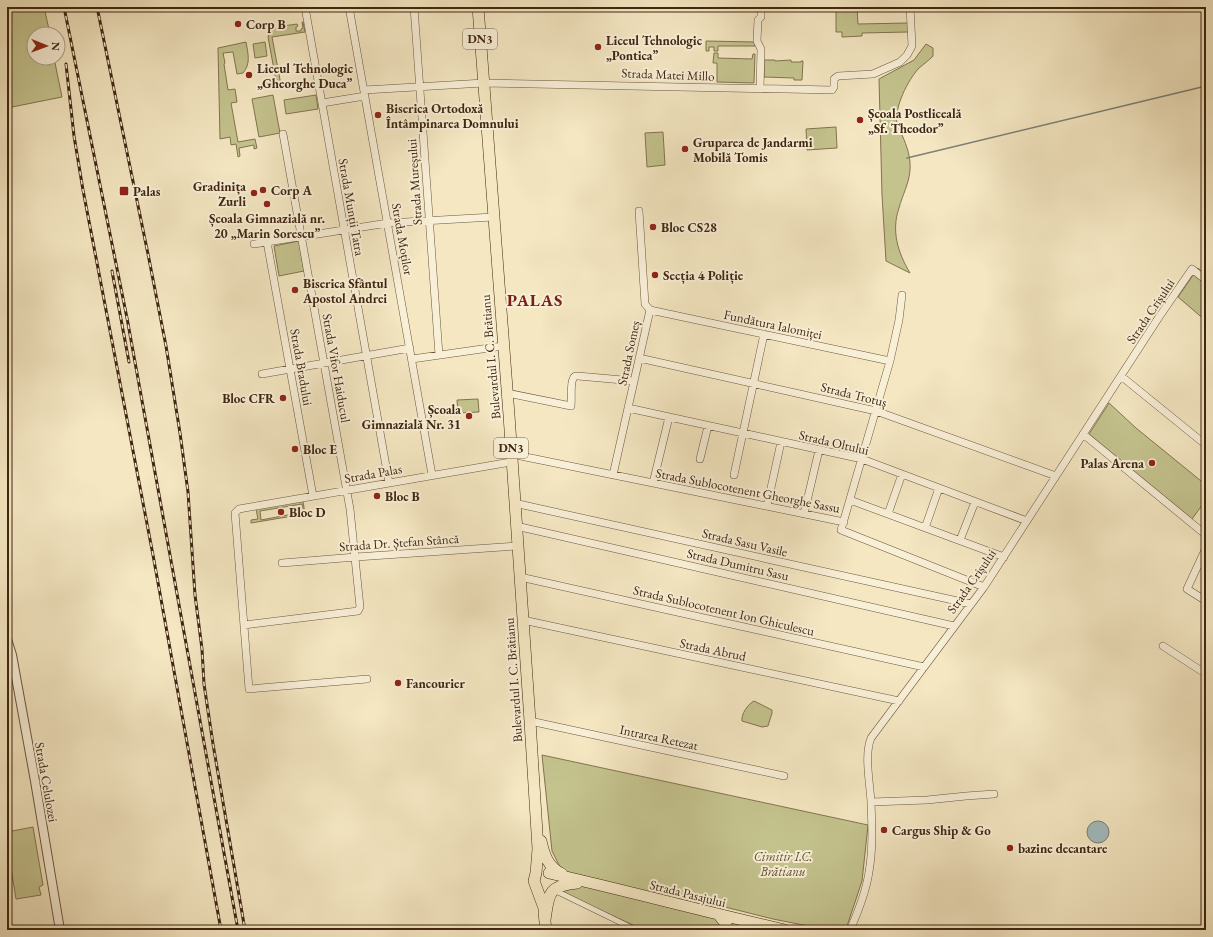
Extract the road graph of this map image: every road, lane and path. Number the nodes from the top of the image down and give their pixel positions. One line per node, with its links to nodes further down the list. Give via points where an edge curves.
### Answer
1 (305, 7): 11 (street, Strada Munții Tatra)
2 (349, 7): 10 (street, Strada Moților)
3 (414, 7): 8 (street, Strada Mureșului)
4 (478, 7): 7 (main road, Bulevardul I. C. Brătianu / DN3)
5 (761, 7): 9 (street, via 757,41 761,49)
6 (910, 7): 9 (street, Strada Matei Millo, via 912,46 900,62 873,74 838,76 834,79 832,90)
7 (484, 83): 8 (street, Strada Matei Millo); 9 (street, Strada Matei Millo); 14 (main road, Bulevardul I. C. Brătianu / DN3)
8 (419, 86): 10 (street, Strada Matei Millo); 15 (street, Strada Mureșului)
9 (760, 88)
10 (364, 93): 11 (street, Strada Matei Millo); 16 (street, Strada Moților)
11 (322, 103): 17 (street, Strada Munții Tatra)
12 (283, 134): 18 (street, Strada Vifor Haiducul)
13 (639, 211): 23 (street, Strada Someș, via 645,304)
14 (493, 217): 15 (street); 25 (main road, Bulevardul I. C. Brătianu / DN3)
15 (429, 221): 16 (street); 27 (street, Strada Mureșului)
16 (388, 223): 17 (street); 26 (street, Strada Moților)
17 (344, 230): 18 (street); 28 (street, Strada Munții Tatra)
18 (302, 237): 19 (street); 32 (street, Strada Vifor Haiducul)
19 (267, 242): 20 (street); 33 (street, Strada Bradului)
20 (254, 244)
21 (1206, 280): 35 (street, Strada Crișului, via 1192,269)
22 (902, 295): 31 (street)
23 (650, 310): 24 (street, Fundătura Ialomiței); 29 (street, Strada Someș)
24 (764, 334): 31 (street, Fundătura Ialomiței); 37 (street)
25 (503, 346): 27 (street); 38 (main road, Bulevardul I. C. Brătianu / DN3)
26 (410, 348): 28 (street); 30 (street, Strada Moților)
27 (439, 355): 30 (street)
28 (366, 356): 32 (street); 56 (street, Strada Munții Tatra)
29 (639, 358): 36 (street, Strada Someș); 37 (street, Strada Trotuș)
30 (412, 359): 52 (street, Strada Moților)
31 (890, 361): 40 (street)
32 (324, 363): 33 (street); 59 (street, Strada Vifor Haiducul)
33 (290, 369): 34 (street); 60 (street, Strada Bradului)
34 (262, 374)
35 (1121, 376): 44 (street, Strada Crișului); 46 (street)
36 (634, 381): 38 (street, via 575,376 572,379 571,406); 39 (street, Strada Someș)
37 (754, 384): 40 (street, Strada Trotuș); 43 (street)
38 (507, 393): 48 (main road, Bulevardul I. C. Brătianu / DN3)
39 (628, 408): 41 (street, Strada Oltului); 53 (street, Strada Someș)
40 (876, 411): 50 (street); 55 (street, Strada Trotuș)
41 (669, 417): 42 (street, Strada Oltului); 57 (street)
42 (708, 426): 43 (street, Strada Oltului); 49 (street)
43 (743, 433): 45 (street, Strada Oltului); 54 (street)
44 (1083, 434): 55 (street, Strada Crișului); 71 (street)
45 (781, 442): 47 (street, Strada Oltului); 64 (street)
46 (1206, 444)
47 (819, 450): 50 (street, Strada Oltului); 65 (street)
48 (511, 458): 52 (street, Strada Palas); 53 (street, Strada Sublocotenent Gheorghe Sassu); 63 (main road, Bulevardul I. C. Brătianu / DN3)
49 (700, 458)
50 (862, 460): 51 (street, Strada Oltului); 61 (street)
51 (902, 474): 58 (street, Strada Oltului); 66 (street)
52 (432, 475): 56 (street, Strada Palas)
53 (613, 475): 57 (street, Strada Sublocotenent Gheorghe Sassu)
54 (734, 475)
55 (1056, 476): 67 (street, Strada Crișului)
56 (388, 483): 59 (street, Strada Palas)
57 (653, 483): 64 (street, Strada Sublocotenent Gheorghe Sassu)
58 (939, 488): 62 (street, Strada Oltului); 70 (street)
59 (347, 490): 60 (street, Strada Palas); 76 (street, Strada Vifor Haiducul)
60 (312, 496): 83 (street, Strada Palas, via 239,509 235,513)
61 (850, 500): 66 (street); 68 (street)
62 (975, 502): 67 (street, Strada Oltului); 72 (street)
63 (514, 503): 69 (main road, Bulevardul I. C. Brătianu / DN3); 81 (street, Strada Sasu Vasile)
64 (767, 506): 65 (street, Strada Sublocotenent Gheorghe Sassu)
65 (804, 514): 68 (street, Strada Sublocotenent Gheorghe Sassu)
66 (888, 514): 70 (street)
67 (1027, 521): 75 (street, Strada Crișului)
68 (844, 522): 79 (street, Strada Sublocotenent Gheorghe Sassu, via 842,530)
69 (516, 526): 73 (main road, Bulevardul I. C. Brătianu / DN3); 84 (street, Strada Dumitru Sasu)
70 (925, 528): 72 (street)
71 (1206, 535)
72 (960, 540): 75 (street)
73 (517, 546): 76 (street, Strada Dr. Ștefan Stâncă); 78 (main road, Bulevardul I. C. Brătianu / DN3)
74 (1206, 548): 80 (street, via 1187,589)
75 (1004, 556): 79 (street, Strada Crișului)
76 (356, 557): 77 (street, Strada Dr. Ștefan Stâncă); 83 (street, Strada Vifor Haiducul, via 360,607 358,611)
77 (282, 563)
78 (520, 577): 82 (main road, Bulevardul I. C. Brătianu / DN3); 87 (street, Strada Sublocotenent Ion Ghiculescu)
79 (984, 587): 81 (street, Strada Crișului)
80 (1206, 601)
81 (971, 604): 84 (street, Strada Crișului)
82 (523, 620): 90 (street, Strada Abrud); 91 (main road, Bulevardul I. C. Brătianu / DN3)
83 (244, 625): 89 (street, via 249,688)
84 (954, 626): 87 (street, Strada Crișului)
85 (7, 639): 101 (street, Strada Celulozei, via 32,763)
86 (1163, 646): 88 (street)
87 (924, 667): 90 (street, Strada Crișului)
88 (1206, 674)
89 (367, 679)
90 (899, 701): 94 (street, Strada Crișului, via 868,744)
91 (530, 721): 92 (street, Intrarea Retezat); 95 (main road, Bulevardul I. C. Brătianu / DN3)
92 (784, 776)
93 (994, 794): 94 (street)
94 (871, 802): 105 (street, Strada Crișului, via 870,872)
95 (536, 815): 96 (main road, Bulevardul I. C. Brătianu / DN3, via 538,849); 97 (main road, via 543,850 551,867)
96 (544, 873): 97 (main road, Strada Pasajului); 98 (main road, DN3, via 551,880); 98 (main road, DN3, via 534,880)
97 (585, 882): 98 (main road, Strada Pasajului, via 567,881); 99 (main road, Strada Pasajului)
98 (546, 887): 100 (main road, DN3); 100 (main road, via 549,898); 102 (street)
99 (719, 915): 103 (main road); 104 (main road, Strada Pasajului)
100 (545, 925)
101 (60, 930)
102 (636, 930)
103 (728, 930)
104 (785, 930)
105 (850, 930)

